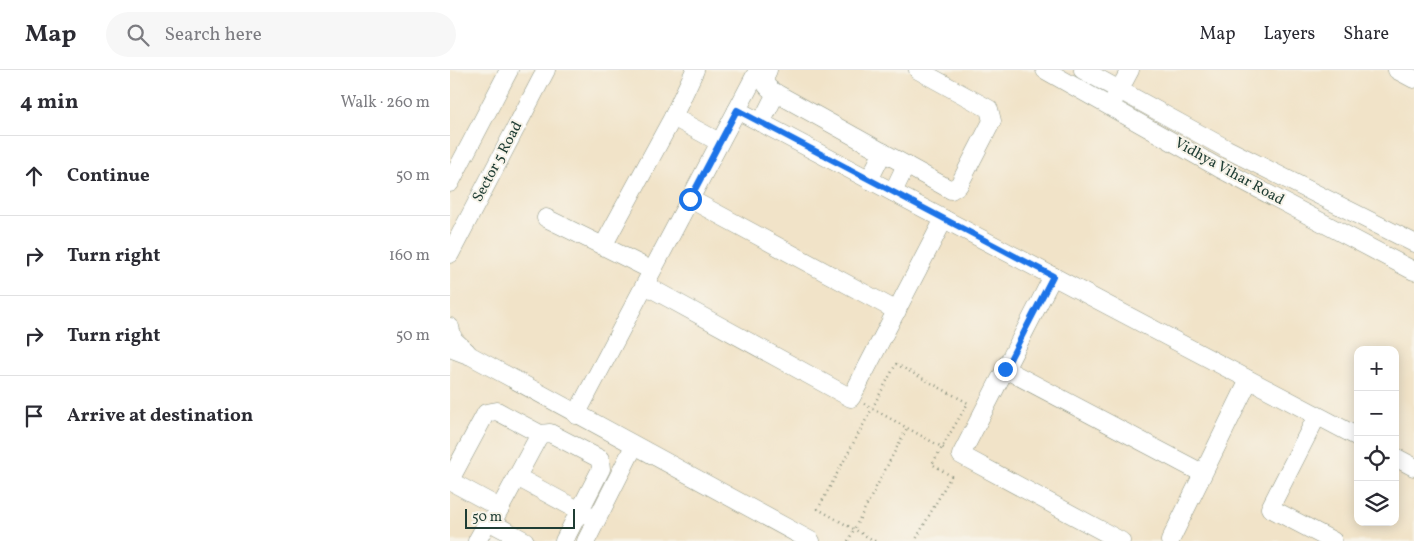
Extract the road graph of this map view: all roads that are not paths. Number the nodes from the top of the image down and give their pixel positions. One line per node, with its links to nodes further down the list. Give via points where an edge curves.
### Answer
1 (509, 70): 22 (street)
2 (546, 70): 29 (street, Sector 5 Road)
3 (695, 70): 16 (street)
4 (758, 70): 15 (street)
5 (768, 70): 13 (street, via 765,84)
6 (918, 70): 20 (street, via 989,109 992,121 955,189 951,190)
7 (1046, 70): 14 (street, Vidhya Vihar Road)
8 (1084, 70): 12 (street, Vidhya Vihar Road)
9 (1130, 70): 12 (street)
10 (1397, 70): 11 (street)
11 (1414, 79)
12 (1119, 89): 14 (street); 27 (street, Vidhya Vihar Road, via 1227,149)
13 (776, 93): 17 (street); 19 (street)
14 (1111, 106): 30 (street, Vidhya Vihar Road, via 1219,168)
15 (737, 110): 17 (street); 18 (street)
16 (673, 117): 18 (street); 28 (street)
17 (761, 123): 21 (street)
18 (718, 142): 24 (street)
19 (884, 152): 20 (street); 21 (street)
20 (906, 165): 23 (street)
21 (869, 180): 23 (street)
22 (450, 183)
23 (893, 192): 26 (street)
24 (690, 199): 32 (street); 33 (street)
25 (546, 218): 28 (street)
26 (944, 219): 31 (street); 33 (street)
27 (1414, 244)
28 (603, 246): 32 (street)
29 (450, 254)
30 (1414, 271)
31 (1053, 276): 38 (street); 39 (street)
32 (648, 277): 33 (street, via 851,398); 40 (street)
33 (897, 311)
34 (450, 328): 36 (street, via 453,339)
35 (450, 348): 36 (street)
36 (471, 356): 37 (street); 40 (street)
37 (450, 358)
38 (1005, 369): 47 (street); 54 (street, via 961,456)
39 (1249, 380): 41 (street); 47 (street)
40 (576, 415): 44 (street)
41 (1317, 416): 43 (street); 62 (street, via 1270,508)
42 (540, 434): 48 (street); 49 (street, via 497,411 486,413); 51 (street, via 550,433 600,459 601,470)
43 (1356, 436)
44 (634, 446): 52 (street); 59 (street)
45 (1399, 459): 46 (street)
46 (1414, 467)
47 (1202, 473): 61 (street)
48 (517, 477): 50 (street); 51 (street)
49 (450, 480): 50 (street)
50 (500, 508): 53 (street)
51 (580, 511): 52 (street); 57 (street)
52 (596, 520): 58 (street)
53 (492, 523): 55 (street, via 488,521); 56 (street)
54 (1100, 536): 60 (street)
55 (477, 541)
56 (525, 541)
57 (564, 541)
58 (586, 541)
59 (811, 541)
60 (1121, 541)
61 (1170, 541)
62 (1333, 541)

